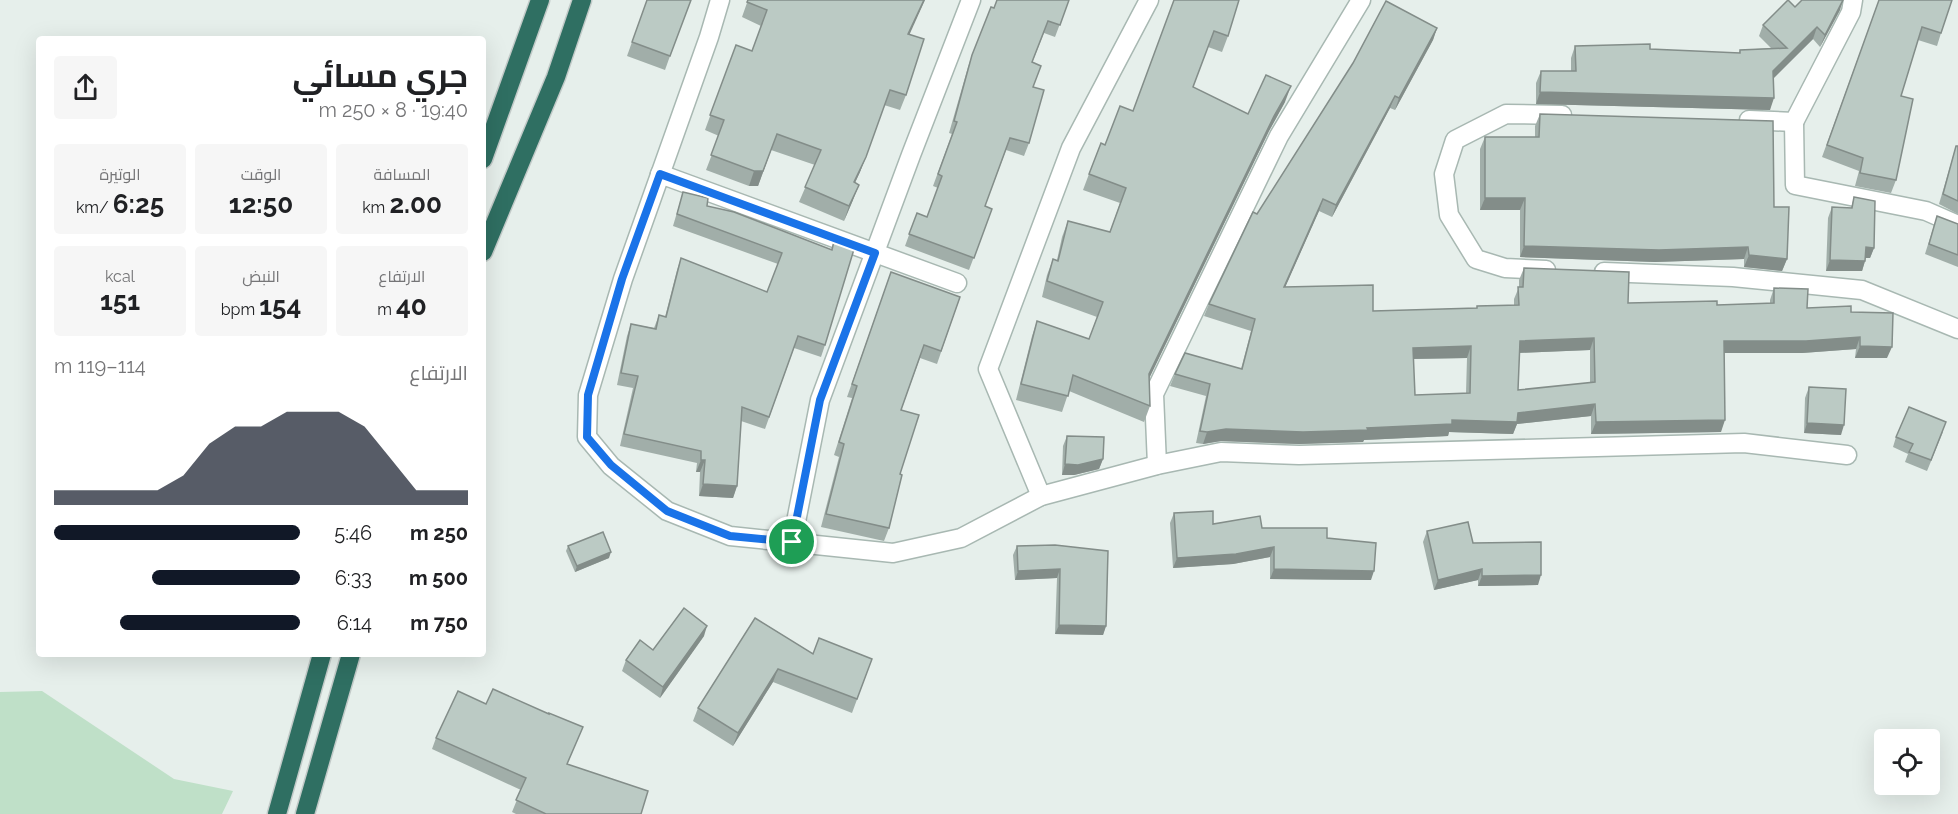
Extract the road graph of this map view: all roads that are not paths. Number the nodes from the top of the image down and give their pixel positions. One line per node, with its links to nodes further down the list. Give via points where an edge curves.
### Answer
1 (540, 0): 11 (highway)
2 (582, 0): 14 (highway, via 556,76)
3 (720, 0): 12 (street)
4 (971, 0): 15 (street)
5 (1149, 0): 22 (street, via 1071,148 988,369)
6 (1361, 0): 21 (street, via 1279,136 1154,394)
7 (1853, 0): 10 (street, via 1851,12)
8 (1575, 116): 16 (street, via 1506,114 1455,140 1444,174 1449,215 1476,259 1505,268)
9 (1736, 120): 10 (street)
10 (1794, 122): 13 (street, via 1795,185 1926,212)
11 (486, 151)
12 (660, 174): 15 (street); 23 (street, via 622,279 588,395 587,437 611,465 667,511 730,536)
13 (1958, 225)
14 (486, 245)
15 (875, 253): 18 (street); 23 (street, via 820,400)
16 (1565, 270)
17 (1589, 271): 19 (street, via 1732,277 1862,290)
18 (957, 283)
19 (1958, 329)
20 (1847, 455): 21 (street, via 1744,443 1299,455 1221,452)
21 (1157, 465): 22 (street)
22 (1041, 496): 23 (street, via 961,538 893,553)
23 (792, 542)
24 (321, 657): 26 (highway)
25 (350, 657): 27 (highway)
26 (277, 814)
27 (305, 814)

